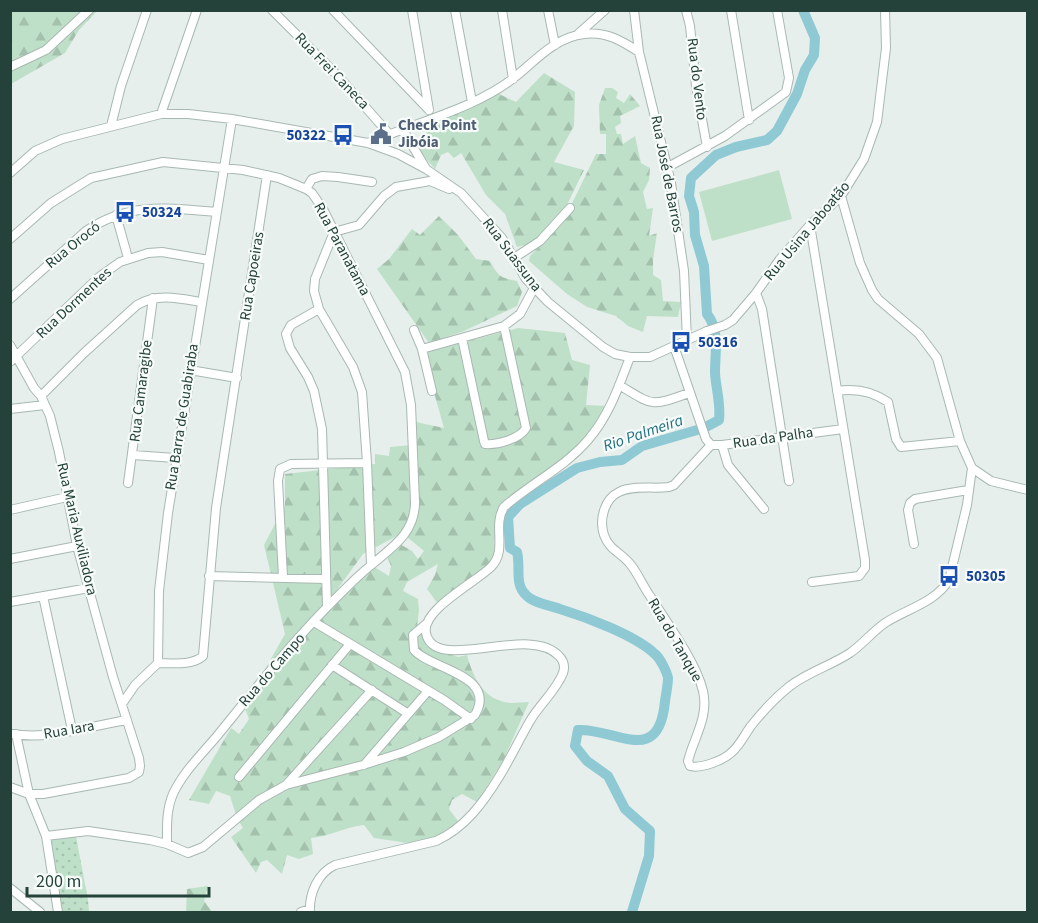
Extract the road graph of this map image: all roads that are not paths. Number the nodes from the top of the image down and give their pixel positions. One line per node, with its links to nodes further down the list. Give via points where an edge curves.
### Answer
1 (89, 10): 19 (street, via 46,50)
2 (147, 10): 26 (street)
3 (197, 10): 22 (street)
4 (272, 10): 28 (street, Rua Frei Caneca, via 339,76)
5 (333, 10): 23 (street)
6 (412, 10): 23 (street)
7 (454, 10): 21 (street)
8 (501, 10): 20 (street)
9 (548, 10): 17 (street)
10 (605, 10): 16 (street)
11 (634, 10): 18 (street, Rua José de Barros)
12 (686, 10): 30 (street, Rua do Vento)
13 (731, 10): 25 (street)
14 (777, 10): 25 (street, via 788,87)
15 (885, 10): 38 (street, Rua Usina Jaboatão, via 877,122 864,159)
16 (577, 35): 17 (street); 18 (street, via 607,35)
17 (555, 45): 20 (street)
18 (639, 52): 31 (street, Rua José de Barros)
19 (10, 67)
20 (513, 79): 21 (street)
21 (472, 102): 23 (street)
22 (161, 114): 24 (street, Rua Suassuna); 26 (street, Rua Suassuna)
23 (430, 114): 27 (street)
24 (232, 119): 29 (street, Rua Suassuna); 32 (street, Rua Barra de Guabiraba)
25 (749, 120): 30 (street)
26 (111, 126): 34 (street, Rua Suassuna, via 47,145)
27 (403, 130): 28 (street); 33 (street)
28 (389, 134): 29 (street)
29 (368, 143): 33 (street, Rua Suassuna)
30 (707, 147): 31 (street)
31 (668, 166): 59 (street, Rua José de Barros, via 684,272)
32 (224, 168): 35 (street, Rua Paranatama); 41 (street, Rua Barra de Guabiraba); 45 (street, Rua Paranatama, via 163,162 100,174 51,203)
33 (426, 169): 39 (street, Rua Suassuna)
34 (10, 173)
35 (267, 175): 37 (street, Rua Paranatama); 66 (street, Rua Capoeiras)
36 (372, 182): 37 (street, via 322,176 312,179)
37 (306, 189): 44 (street, Rua Paranatama, via 323,209)
38 (841, 196): 43 (street, Rua Usina Jaboatão); 76 (street, via 872,290 919,334 937,358)
39 (471, 202): 44 (street, via 437,182 416,182 390,190 359,225); 47 (street, Rua Suassuna)
40 (570, 208): 47 (street, via 540,241)
41 (216, 212): 42 (street, Rua Orocó, via 159,207); 48 (street, Rua Barra de Guabiraba)
42 (116, 215): 46 (street); 52 (street, Rua Orocó, via 86,231)
43 (810, 225): 50 (street, Rua Usina Jaboatão); 69 (street)
44 (334, 232): 54 (street, via 315,279); 91 (street, Rua Paranatama, via 405,372 411,405)
45 (10, 239)
46 (128, 258): 48 (street, Rua Dormentes, via 162,252); 64 (street, Rua Dormentes, via 99,278)
47 (514, 258): 49 (street, Rua Suassuna)
48 (209, 260): 53 (street, Rua Barra de Guabiraba)
49 (534, 288): 55 (street, via 520,314); 63 (street, Rua Suassuna, via 603,347)
50 (756, 294): 56 (street, Rua Usina Jaboatão, via 733,320); 75 (street, via 762,309)
51 (153, 298): 53 (street); 71 (street, via 137,305); 79 (street, Rua Camaragibe)
52 (10, 299)
53 (201, 302): 65 (street, Rua Barra de Guabiraba)
54 (320, 309): 81 (street, via 359,382); 82 (street, via 291,325 286,334 316,399)
55 (504, 327): 58 (street); 58 (street, via 526,428 518,437 490,444 484,441)
56 (716, 328): 59 (street, Rua Suassuna)
57 (414, 330): 62 (street)
58 (462, 338): 62 (street)
59 (687, 340): 61 (street, Rua Suassuna)
60 (10, 345): 64 (street, Rua Maria Auxiliadora)
61 (674, 346): 63 (street, Rua Suassuna, via 650,357); 70 (street)
62 (422, 349): 68 (street)
63 (630, 357): 67 (street)
64 (13, 360): 71 (street, Rua Maria Auxiliadora)
65 (190, 370): 66 (street); 80 (street, Rua Barra de Guabiraba)
66 (237, 378): 96 (street, Rua Capoeiras)
67 (619, 386): 70 (street, via 656,404); 105 (street, via 603,421 587,442 504,507 499,523 500,552 491,566 443,603)
68 (432, 391)
69 (837, 391): 74 (street); 76 (street, via 863,391 888,402 901,447)
70 (689, 393): 77 (street)
71 (41, 396): 72 (street, Rua Maria Auxiliadora)
72 (45, 405): 73 (street); 88 (street, Rua Maria Auxiliadora)
73 (10, 409)
74 (843, 429): 75 (street, Rua da Palha); 99 (street, via 865,568 859,576)
75 (783, 437): 78 (street, Rua da Palha); 84 (street)
76 (960, 441): 83 (street)
77 (708, 442): 78 (street, Rua da Palha); 86 (street, Rua do Tanque, via 669,487 617,492 607,502 602,524 609,546 631,565 703,688 704,712 688,761 692,767 732,753 758,717 802,677 850,652 885,623 946,585)
78 (722, 446): 89 (street, via 728,465)
79 (133, 455): 80 (street); 85 (street, Rua Camaragibe)
80 (175, 458): 107 (street, Rua Barra de Guabiraba, via 161,568)
81 (367, 463): 82 (street); 95 (street)
82 (324, 464): 97 (street, via 291,464 280,469); 98 (street)
83 (972, 468): 86 (street, Rua do Tanque); 87 (street, via 990,481)
84 (789, 481)
85 (128, 483)
86 (968, 490): 92 (street, via 910,503)
87 (1028, 490)
88 (67, 497): 90 (street); 93 (street, Rua Maria Auxiliadora)
89 (764, 509)
90 (10, 510)
91 (414, 518): 95 (street, Rua do Campo, via 398,543)
92 (914, 544)
93 (77, 546): 94 (street); 100 (street, Rua Maria Auxiliadora)
94 (10, 559)
95 (371, 565): 103 (street, Rua do Campo)
96 (209, 576): 97 (street); 107 (street, Rua Capoeiras, via 202,656 198,660)
97 (283, 577): 98 (street)
98 (326, 579): 103 (street)
99 (812, 582)
100 (89, 588): 101 (street); 111 (street, Rua Maria Auxiliadora)
101 (43, 596): 102 (street); 115 (street)
102 (10, 602)
103 (327, 606): 104 (street, Rua do Campo)
104 (314, 622): 106 (street); 123 (street, Rua do Campo, via 265,675 180,783 169,806)
105 (426, 624): 113 (street, via 413,635 414,650 427,662 471,682 479,699 478,710); 125 (street, via 429,640 439,648 466,651 515,643 542,647 561,658 564,671 486,796 462,825 436,841 326,869 314,889)
106 (350, 644): 108 (street); 110 (street)
107 (158, 663): 111 (street)
108 (332, 665): 109 (street); 118 (street)
109 (372, 690): 112 (street); 119 (street)
110 (428, 691): 112 (street); 113 (street)
111 (122, 704): 114 (street, Rua Maria Auxiliadora)
112 (407, 713): 117 (street)
113 (471, 719): 117 (street, via 404,752)
114 (127, 720): 115 (street, Rua Iara); 121 (street, Rua Maria Auxiliadora, via 140,766 135,775 58,792)
115 (72, 730): 116 (street, Rua Iara, via 35,736)
116 (13, 734): 121 (street)
117 (363, 765): 119 (street)
118 (239, 777)
119 (286, 786): 123 (street, via 259,800 194,852)
120 (10, 787): 121 (street)
121 (29, 794): 122 (street)
122 (46, 836): 123 (street, via 88,831); 127 (street)
123 (167, 844)
124 (10, 888): 126 (street)
125 (310, 911): 128 (street)
126 (40, 912)
127 (58, 912)
128 (301, 912)

